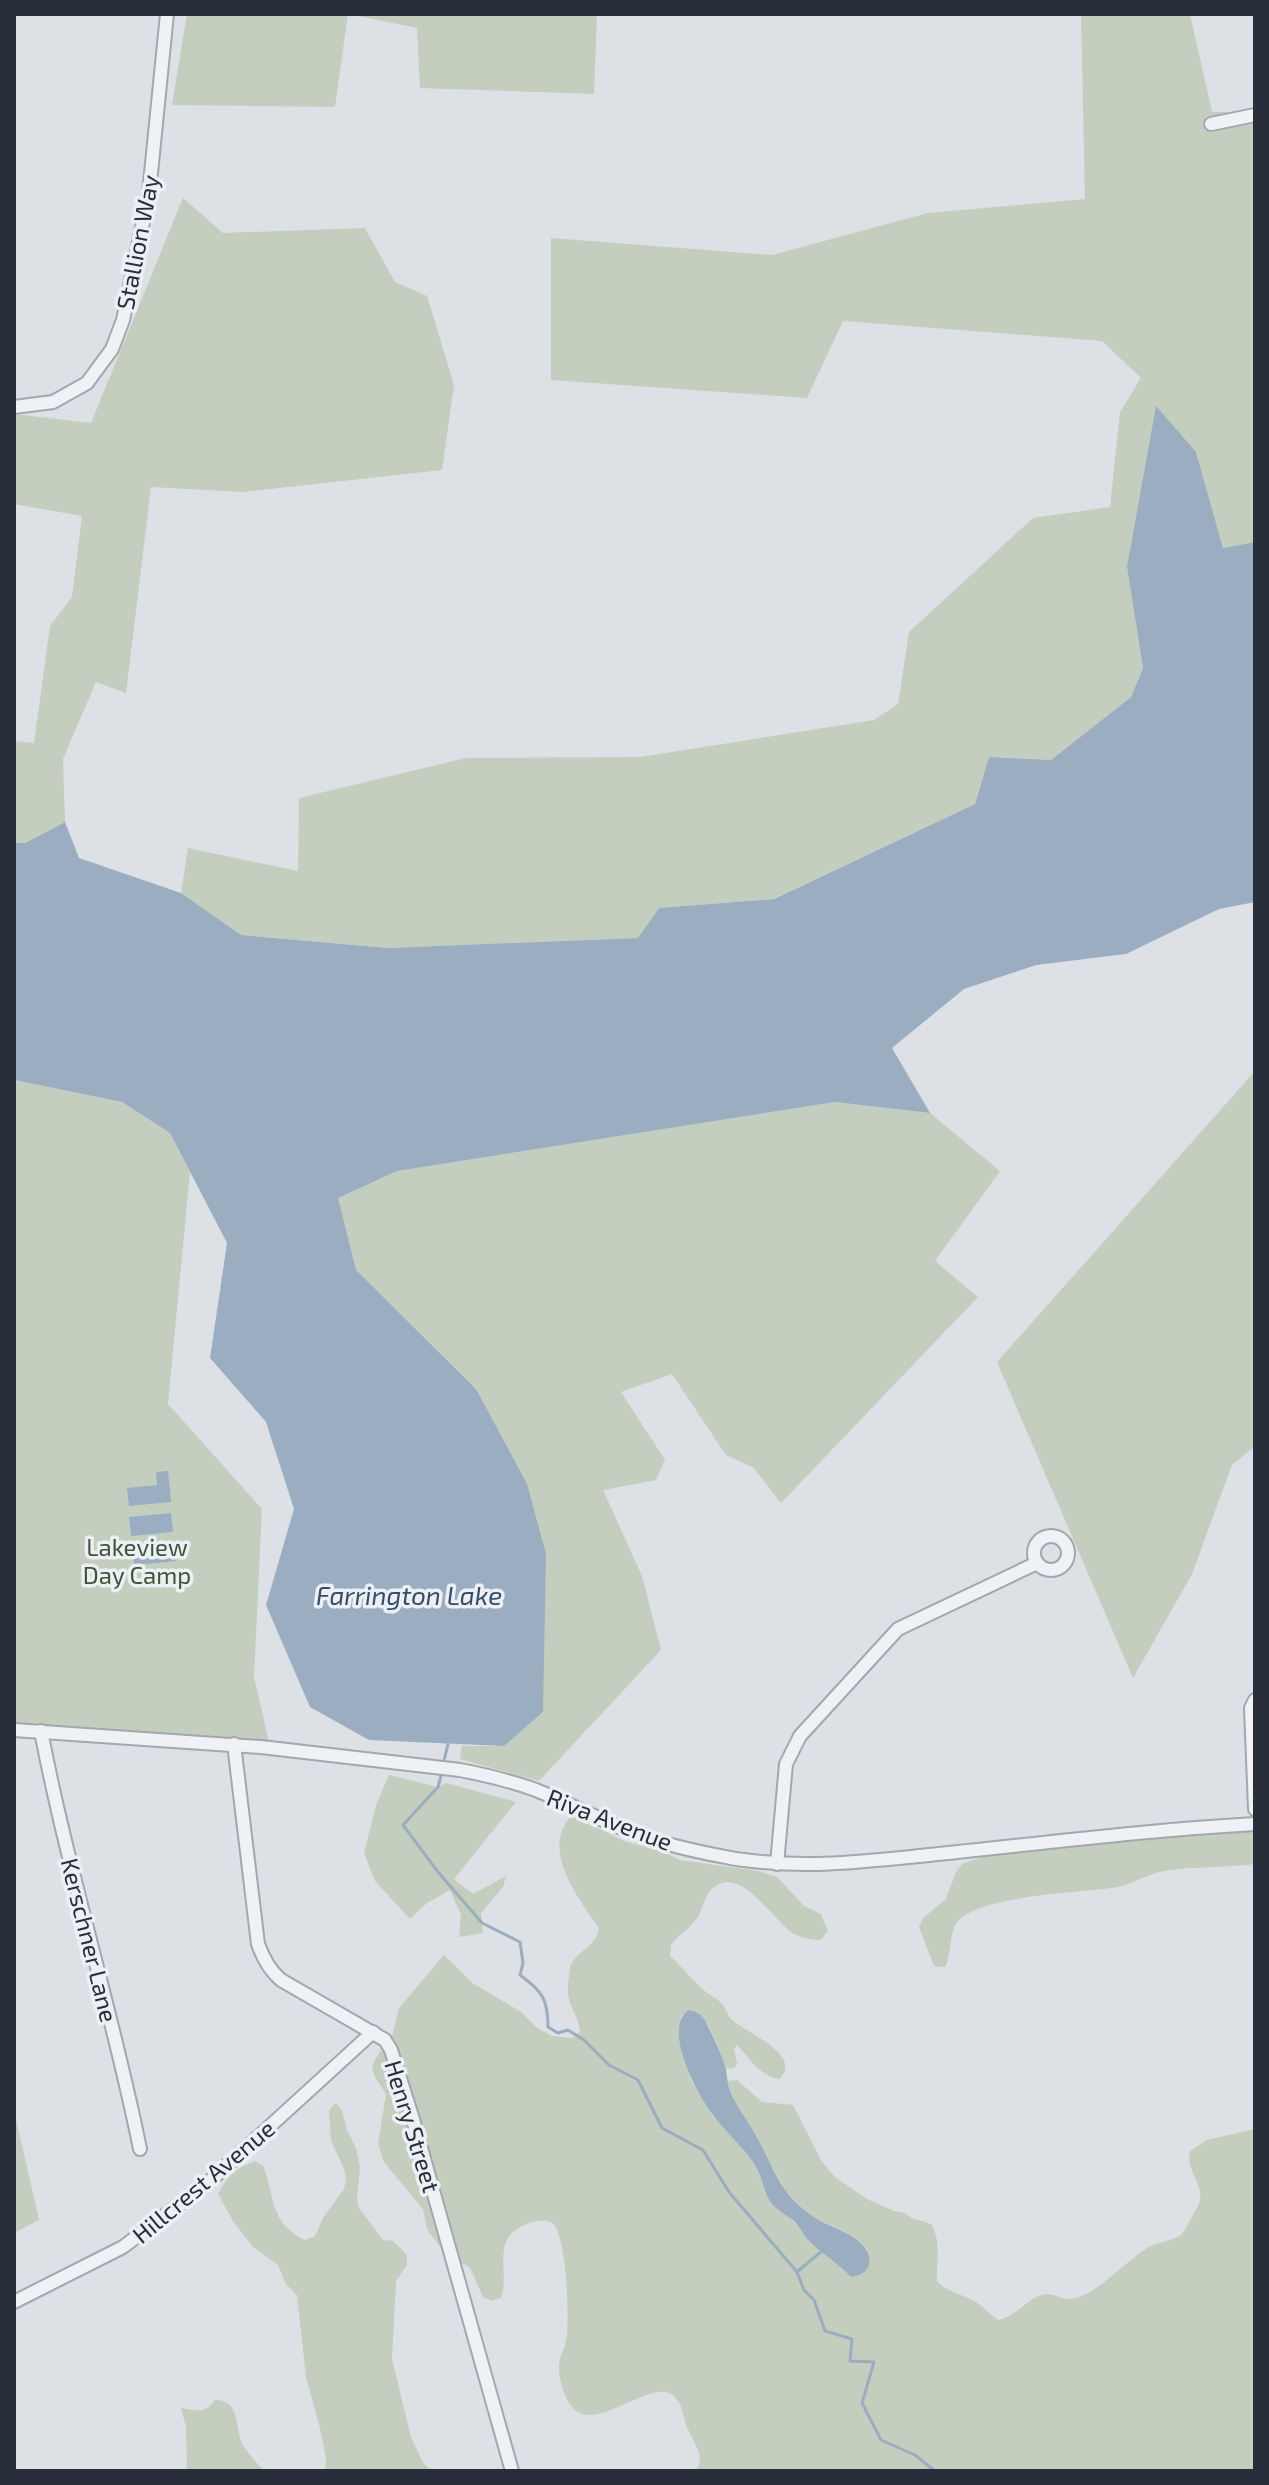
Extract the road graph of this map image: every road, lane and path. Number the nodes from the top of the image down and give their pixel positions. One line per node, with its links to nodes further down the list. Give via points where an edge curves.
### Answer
1 (167, 14): 4 (street, Stallion Way, via 149,193 123,320 112,349 87,383 53,402)
2 (1255, 115): 3 (street)
3 (1211, 124)
4 (14, 407)
5 (1037, 1563): 12 (street, via 898,1629 800,1736 786,1764)
6 (1255, 1700): 10 (street)
7 (14, 1730): 8 (street, Riva Avenue)
8 (41, 1731): 9 (street, Riva Avenue); 14 (street, Kerschner Lane)
9 (234, 1744): 12 (street, Riva Avenue, via 490,1776 638,1835); 13 (street, Henry Street, via 262,1955 281,1980)
10 (1255, 1809)
11 (1255, 1824): 12 (street, Riva Avenue, via 861,1863)
12 (777, 1864)
13 (373, 2032): 15 (street, Hillcrest Avenue, via 211,2180 123,2247); 16 (street, Henry Street, via 391,2050 412,2116)
14 (140, 2149)
15 (14, 2302)
16 (512, 2471)

